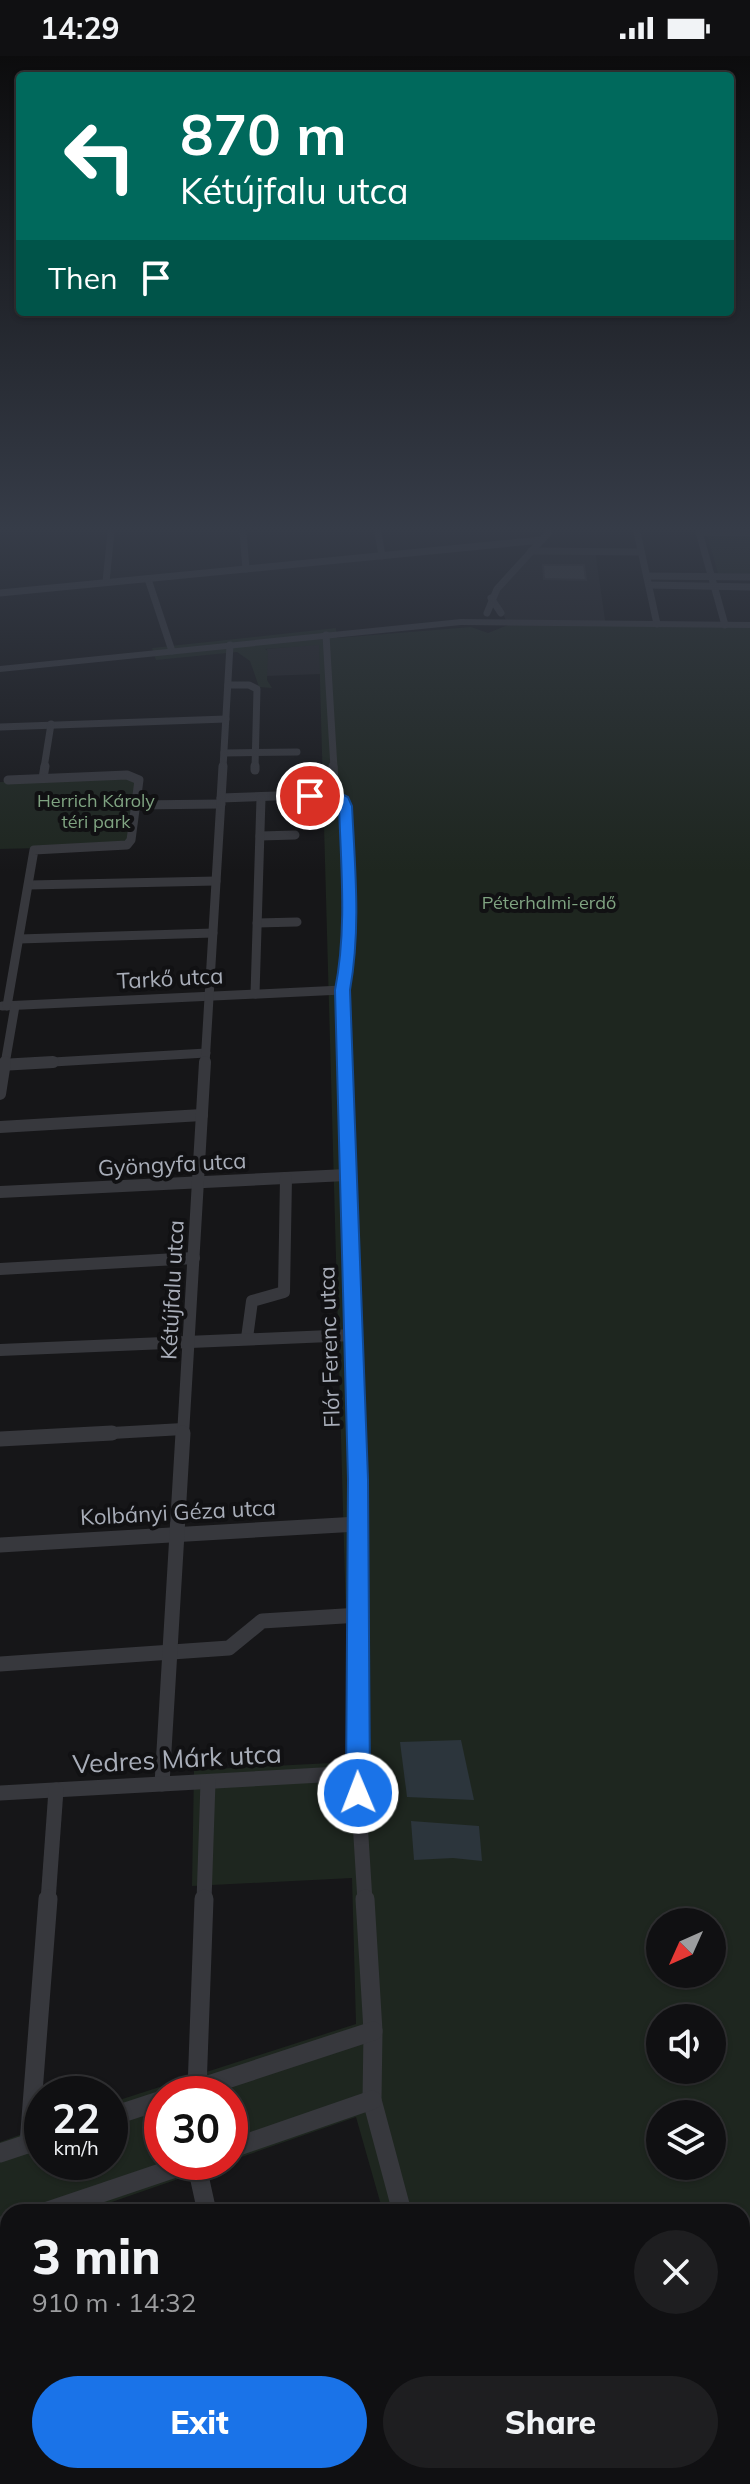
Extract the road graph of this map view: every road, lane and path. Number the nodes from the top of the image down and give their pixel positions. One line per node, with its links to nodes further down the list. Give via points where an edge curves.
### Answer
1 (170, 645): 5 (street)
2 (227, 645): 5 (street)
3 (230, 645): 7 (street, Kétújfalu utca)
4 (327, 645): 17 (street, Flór Ferenc utca)
5 (172, 651): 6 (street)
6 (0, 669)
7 (228, 685): 8 (street, Kétújfalu utca); 11 (street, via 257,689)
8 (226, 719): 9 (street); 13 (street, Kétújfalu utca)
9 (51, 724): 10 (street); 15 (street)
10 (0, 727)
11 (255, 752): 12 (street); 13 (street); 14 (street)
12 (297, 752)
13 (224, 753): 19 (street, Kétújfalu utca)
14 (255, 770)
15 (43, 778): 16 (street); 20 (street, via 132,776 139,780)
16 (8, 780)
17 (335, 794): 18 (street); 29 (street, Flór Ferenc utca, via 345,806 350,911)
18 (261, 798): 19 (street); 22 (street)
19 (221, 801): 20 (street); 23 (street, Kétújfalu utca)
20 (136, 805): 24 (street, via 127,845 34,850)
21 (295, 835): 22 (street)
22 (260, 836): 26 (street)
23 (216, 881): 24 (street); 27 (street, Kétújfalu utca)
24 (29, 885): 28 (street)
25 (297, 922): 26 (street)
26 (257, 923): 30 (street)
27 (213, 933): 28 (street); 31 (street, Kétújfalu utca)
28 (19, 939): 32 (street)
29 (342, 990): 30 (street, Tarkő utca); 38 (street, Flór Ferenc utca)
30 (255, 994): 31 (street, Tarkő utca)
31 (209, 995): 32 (street, Tarkő utca); 33 (street, Kétújfalu utca)
32 (7, 1006): 34 (street)
33 (206, 1053): 34 (street); 36 (street, Kétújfalu utca)
34 (3, 1064): 35 (street)
35 (0, 1094)
36 (202, 1115): 37 (street); 40 (street, Kétújfalu utca)
37 (0, 1127)
38 (346, 1175): 39 (street, Gyöngyfa utca); 44 (street, Flór Ferenc utca)
39 (286, 1178): 40 (street, Gyöngyfa utca); 45 (street, via 284,1292 252,1301)
40 (198, 1183): 41 (street, Gyöngyfa utca); 42 (street, Kétújfalu utca)
41 (0, 1192)
42 (194, 1258): 43 (street); 46 (street, Kétújfalu utca)
43 (0, 1269)
44 (353, 1335): 45 (street); 50 (street, Flór Ferenc utca)
45 (247, 1338): 46 (street)
46 (189, 1340): 47 (street); 48 (street, Kétújfalu utca)
47 (0, 1350)
48 (183, 1429): 49 (street); 51 (street, Kétújfalu utca)
49 (0, 1439)
50 (358, 1524): 51 (street, Kolbányi Géza utca); 53 (street, Flór Ferenc utca)
51 (177, 1534): 52 (street, Kolbányi Géza utca); 54 (street, Kétújfalu utca)
52 (0, 1545)
53 (360, 1615): 54 (street, via 262,1621 249,1627 233,1647); 56 (street, Flór Ferenc utca)
54 (170, 1652): 55 (street); 58 (street, Kétújfalu utca)
55 (0, 1664)
56 (357, 1773): 57 (street, Vedres Márk utca); 61 (street, Flór Ferenc utca)
57 (208, 1782): 58 (street, Vedres Márk utca); 63 (street)
58 (162, 1784): 59 (street, Vedres Márk utca)
59 (56, 1790): 60 (street, Vedres Márk utca); 62 (street)
60 (0, 1793)
61 (373, 2031): 64 (street); 65 (street, Flór Ferenc utca)
62 (39, 2076)
63 (190, 2076)
64 (235, 2076)
65 (372, 2100): 66 (street); 73 (street, Flór Ferenc utca)
66 (248, 2143)
67 (24, 2145): 68 (street)
68 (0, 2153)
69 (144, 2179): 71 (street)
70 (199, 2180): 72 (street)
71 (69, 2204)
72 (205, 2204)
73 (400, 2204)

